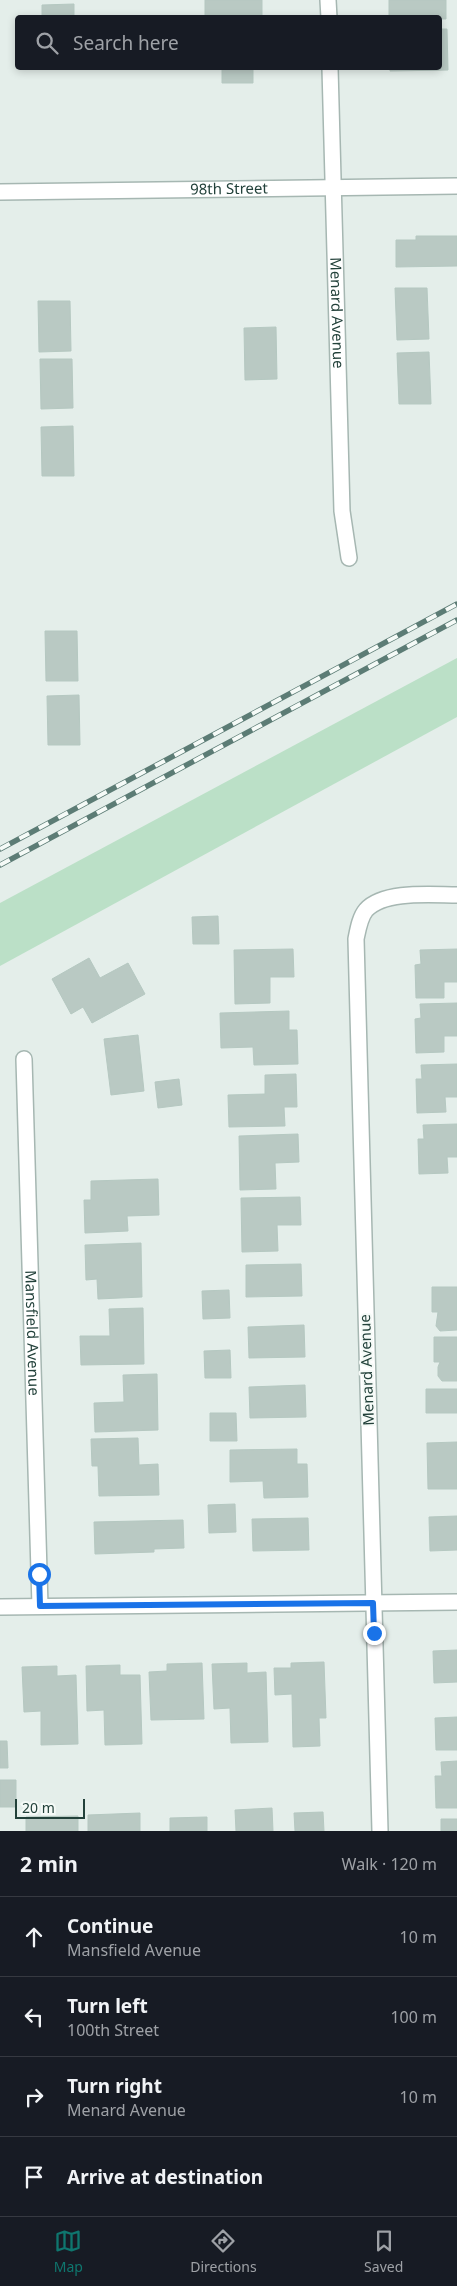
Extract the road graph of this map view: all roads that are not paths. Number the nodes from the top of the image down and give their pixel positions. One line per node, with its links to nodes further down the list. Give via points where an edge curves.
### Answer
1 (328, 0): 2 (street)
2 (329, 15)
3 (330, 70): 5 (street, Menard Avenue)
4 (457, 186): 5 (street, 98th Street)
5 (333, 188): 6 (street, 98th Street); 7 (street, Menard Avenue, via 342,511)
6 (0, 192)
7 (349, 558)
8 (457, 895): 11 (street, Menard Avenue, via 391,898 374,903 365,911 359,926 355,957)
9 (24, 1059): 12 (street, Mansfield Avenue)
10 (457, 1602): 11 (street)
11 (373, 1603): 12 (street); 14 (street, Menard Avenue)
12 (40, 1606): 13 (street)
13 (0, 1607)
14 (380, 1831)

